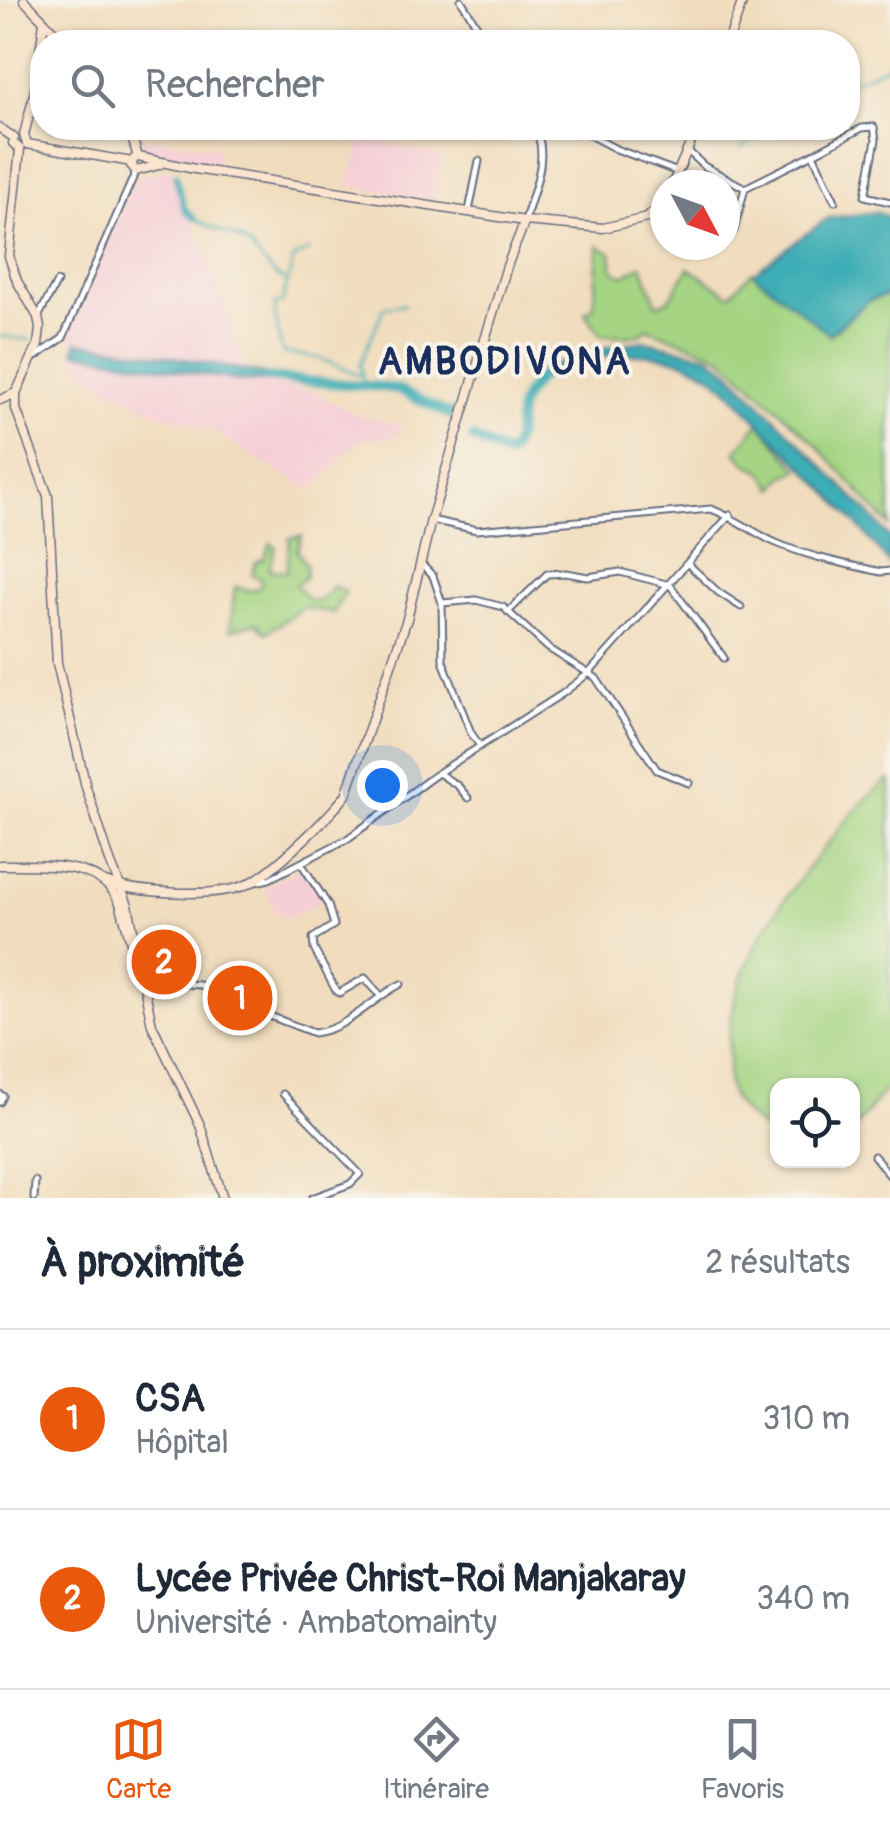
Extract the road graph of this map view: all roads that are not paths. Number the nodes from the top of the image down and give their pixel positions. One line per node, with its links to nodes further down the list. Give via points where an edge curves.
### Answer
1 (24, 0): 4 (main road)
2 (461, 0): 7 (street)
3 (743, 0): 8 (main road)
4 (44, 22): 5 (main road); 6 (main road)
5 (43, 30)
6 (52, 30)
7 (480, 30)
8 (732, 30)
9 (30, 111): 17 (main road)
10 (0, 128): 17 (main road)
11 (860, 129): 29 (street, via 874,127 876,140 865,196)
12 (132, 140): 20 (main road)
13 (542, 140): 34 (street)
14 (599, 140): 24 (street)
15 (692, 140): 18 (main road)
16 (839, 140): 19 (street)
17 (17, 142): 20 (main road); 37 (main road, via 9,256)
18 (688, 152): 25 (main road); 27 (street)
19 (812, 154): 27 (street); 28 (street)
20 (137, 159): 22 (main road); 23 (main road); 26 (main road)
21 (479, 162): 31 (street)
22 (164, 164): 23 (main road); 31 (main road)
23 (146, 167): 26 (main road)
24 (673, 170)
25 (679, 170)
26 (136, 172): 38 (street, via 64,338)
27 (745, 188): 30 (street)
28 (835, 201)
29 (890, 202)
30 (740, 207)
31 (469, 212): 33 (main road)
32 (650, 215): 34 (main road, via 616,227)
33 (503, 216): 34 (main road); 35 (main road)
34 (525, 221): 35 (main road)
35 (518, 237): 42 (main road)
36 (58, 282): 37 (street)
37 (38, 317): 38 (main road)
38 (32, 360): 39 (main road)
39 (16, 393): 40 (main road); 57 (main road, via 48,496 57,662)
40 (0, 400)
41 (730, 515): 42 (street, via 711,508 477,530); 43 (street); 45 (street, via 810,555)
42 (432, 524): 44 (main road)
43 (688, 564): 46 (street); 48 (street)
44 (422, 565): 47 (street); 61 (main road, via 346,795)
45 (890, 571)
46 (670, 585): 49 (street, via 620,572 548,574); 50 (street); 51 (street)
47 (442, 603): 49 (street, via 476,600); 52 (street, via 442,661)
48 (741, 608)
49 (508, 612): 51 (street)
50 (724, 658)
51 (589, 673): 52 (street); 54 (street, via 657,770)
52 (480, 746): 53 (street)
53 (438, 773): 55 (street); 56 (street)
54 (689, 783)
55 (468, 798)
56 (302, 863): 61 (street); 66 (street, via 334,924 312,938 335,989 365,978)
57 (110, 864): 59 (main road); 60 (main road, via 109,876)
58 (0, 866): 60 (main road, via 48,866)
59 (116, 878): 62 (main road, via 125,888); 63 (main road)
60 (98, 879): 63 (main road); 63 (main road)
61 (250, 883): 62 (main road, via 228,890)
62 (146, 890): 63 (main road); 63 (main road)
63 (123, 897): 64 (main road)
64 (144, 982): 66 (street, via 200,985 314,1034 355,1018); 72 (main road, via 152,1025 200,1125)
65 (402, 984): 66 (street)
66 (380, 996)
67 (282, 1094): 73 (street, via 360,1174)
68 (874, 1156): 69 (street)
69 (890, 1176)
70 (35, 1181): 71 (street)
71 (34, 1198)
72 (223, 1198)
73 (312, 1198)

